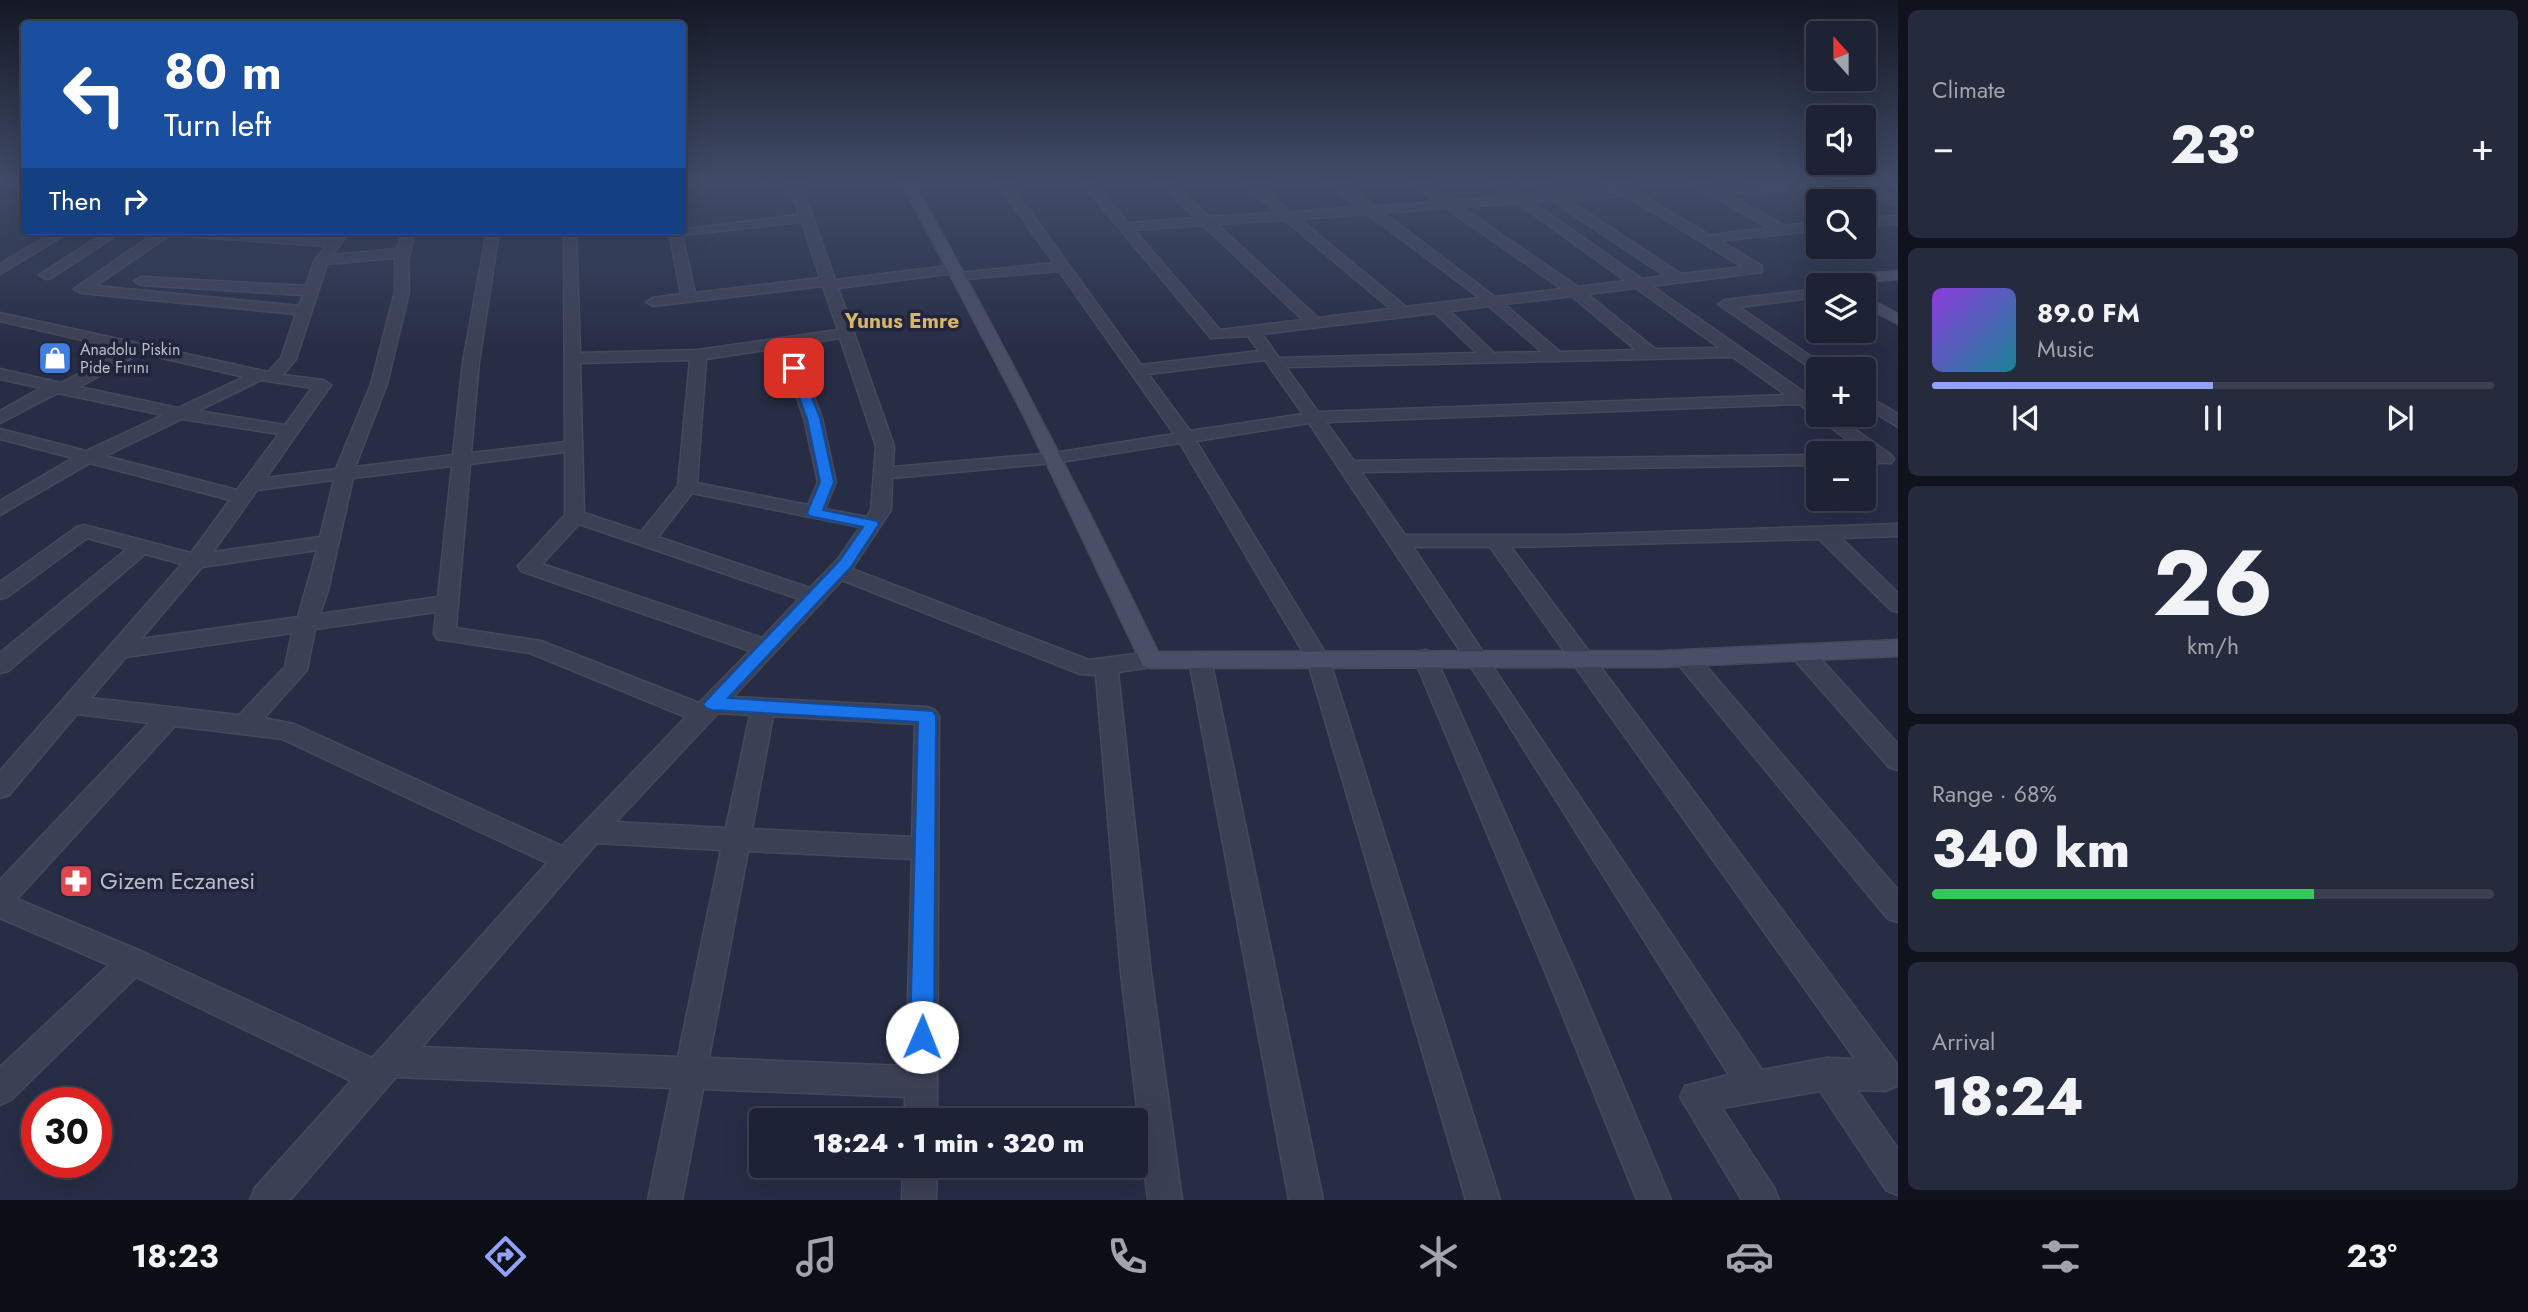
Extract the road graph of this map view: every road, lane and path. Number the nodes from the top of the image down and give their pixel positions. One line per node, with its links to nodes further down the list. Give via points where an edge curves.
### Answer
1 (55, 237): 25 (street)
2 (107, 237): 28 (street)
3 (158, 237): 31 (street)
4 (340, 237): 23 (street)
5 (407, 237): 22 (street)
6 (492, 237): 81 (street, via 471,362)
7 (570, 237): 57 (street)
8 (676, 237): 38 (street)
9 (813, 237): 33 (street)
10 (938, 237): 27 (main road)
11 (1043, 237): 24 (street)
12 (1133, 237): 49 (street, via 1216,335)
13 (1221, 237): 48 (street)
14 (1313, 237): 45 (street)
15 (1407, 237): 40 (street)
16 (1496, 237): 36 (street)
17 (1572, 237): 34 (street)
18 (1615, 237): 32 (street)
19 (1703, 237): 21 (street)
20 (1721, 237): 21 (street)
21 (1706, 239): 26 (street, via 1757,269)
22 (403, 253): 23 (street); 83 (street, via 402,292 379,384)
23 (323, 260): 35 (street)
24 (1064, 266): 27 (street); 61 (street)
25 (0, 270)
26 (1732, 272): 32 (street); 39 (street)
27 (958, 273): 33 (street); 78 (main road)
28 (46, 275)
29 (1898, 275): 30 (main road)
30 (1876, 277)
31 (97, 278): 35 (street); 44 (street, via 81,289)
32 (1677, 278): 34 (street)
33 (828, 283): 38 (street); 50 (street)
34 (1638, 283): 36 (street); 53 (street)
35 (312, 291): 44 (street)
36 (1575, 291): 40 (street); 54 (street)
37 (1806, 295): 39 (street)
38 (689, 298): 41 (street)
39 (1779, 298): 60 (street, via 1725,304)
40 (1492, 301): 43 (street); 56 (street)
41 (653, 302)
42 (1876, 307): 47 (main road)
43 (1439, 308): 45 (street); 58 (street)
44 (305, 311): 63 (street, via 288,359)
45 (1403, 312): 48 (street)
46 (0, 317): 52 (street)
47 (1898, 320)
48 (1315, 323): 49 (street)
49 (1252, 331): 59 (street)
50 (846, 334): 51 (street); 84 (street, via 885,446)
51 (785, 342): 55 (street); 88 (street, via 813,418 827,482)
52 (139, 348): 63 (street); 64 (street)
53 (1738, 352): 54 (street); 65 (street)
54 (1651, 354): 56 (street)
55 (698, 355): 57 (street); 85 (street)
56 (1556, 356): 58 (street)
57 (573, 358): 76 (street)
58 (1490, 358): 59 (street)
59 (1272, 359): 61 (street); 69 (street)
60 (1806, 359)
61 (1138, 370): 75 (street)
62 (0, 374): 64 (street)
63 (266, 377): 68 (street); 73 (street, via 323,385)
64 (60, 388): 68 (street); 70 (street)
65 (1802, 399): 66 (street); 69 (street)
66 (1806, 402)
67 (1876, 406): 71 (street)
68 (180, 413): 73 (street); 77 (street)
69 (1313, 417): 75 (street); 82 (street)
70 (0, 418)
71 (1898, 422)
72 (1843, 427): 79 (street)
73 (290, 431): 86 (street)
74 (0, 434): 77 (street)
75 (1185, 437): 78 (street); 113 (street)
76 (574, 446): 81 (street); 89 (street)
77 (88, 457): 86 (street); 87 (street)
78 (1054, 458): 84 (street); 114 (main road)
79 (1891, 458)
80 (1806, 460): 82 (street)
81 (461, 461): 83 (street); 103 (street)
82 (1348, 467): 94 (street)
83 (345, 472): 86 (street); 96 (street)
84 (884, 473): 90 (street, via 881,510)
85 (687, 487): 88 (street); 93 (street)
86 (246, 491): 98 (street)
87 (0, 509)
88 (814, 513): 90 (street)
89 (575, 516): 93 (street); 105 (street, via 528,566)
90 (872, 524): 99 (street)
91 (1898, 530): 92 (street)
92 (1825, 534): 95 (street); 101 (street)
93 (645, 540): 102 (street)
94 (1397, 541): 95 (street); 109 (street)
95 (1496, 541): 112 (street)
96 (329, 542): 98 (street); 104 (street)
97 (141, 547): 98 (street); 100 (street, via 84,531); 116 (street)
98 (196, 561): 107 (street)
99 (838, 571): 102 (street); 117 (street, via 1088,668)
100 (0, 592)
101 (1893, 596)
102 (814, 597): 105 (street)
103 (448, 603): 104 (street); 120 (street, via 445,634 533,646)
104 (306, 625): 107 (street); 122 (street, via 296,670)
105 (766, 648): 120 (street)
106 (1898, 648): 108 (main road)
107 (121, 650): 118 (street)
108 (1801, 652): 110 (main road); 123 (street)
109 (1476, 657): 111 (main road); 112 (main road); 138 (street)
110 (1686, 657): 112 (main road); 131 (street)
111 (1425, 658): 113 (main road); 149 (street)
112 (1580, 658): 136 (street)
113 (1318, 659): 115 (main road); 148 (street)
114 (1151, 660): 115 (main road); 117 (street)
115 (1200, 660): 147 (street)
116 (0, 665)
117 (1106, 666): 146 (street, via 1136,974)
118 (73, 705): 121 (street); 124 (street)
119 (763, 706): 120 (street); 126 (street); 127 (street, via 927,716)
120 (707, 709): 125 (street)
121 (169, 717): 122 (street); 129 (street)
122 (244, 725): 128 (street, via 286,730)
123 (1898, 760)
124 (0, 788)
125 (591, 832): 126 (street); 128 (street)
126 (735, 839): 127 (street); 134 (street)
127 (927, 849): 137 (street)
128 (566, 860): 133 (street)
129 (0, 899)
130 (0, 905): 132 (street)
131 (1898, 910)
132 (133, 961): 133 (street); 139 (street)
133 (383, 1068): 134 (street); 143 (street)
134 (690, 1071): 137 (street); 144 (street)
135 (1827, 1074): 136 (street); 138 (street); 142 (street)
136 (1892, 1075)
137 (922, 1082): 140 (street)
138 (1755, 1087): 150 (street, via 1696,1097)
139 (0, 1089)
140 (921, 1108)
141 (920, 1178): 145 (street)
142 (1898, 1178)
143 (267, 1200)
144 (665, 1200)
145 (919, 1200)
146 (1165, 1200)
147 (1307, 1200)
148 (1483, 1200)
149 (1654, 1200)
150 (1762, 1200)

